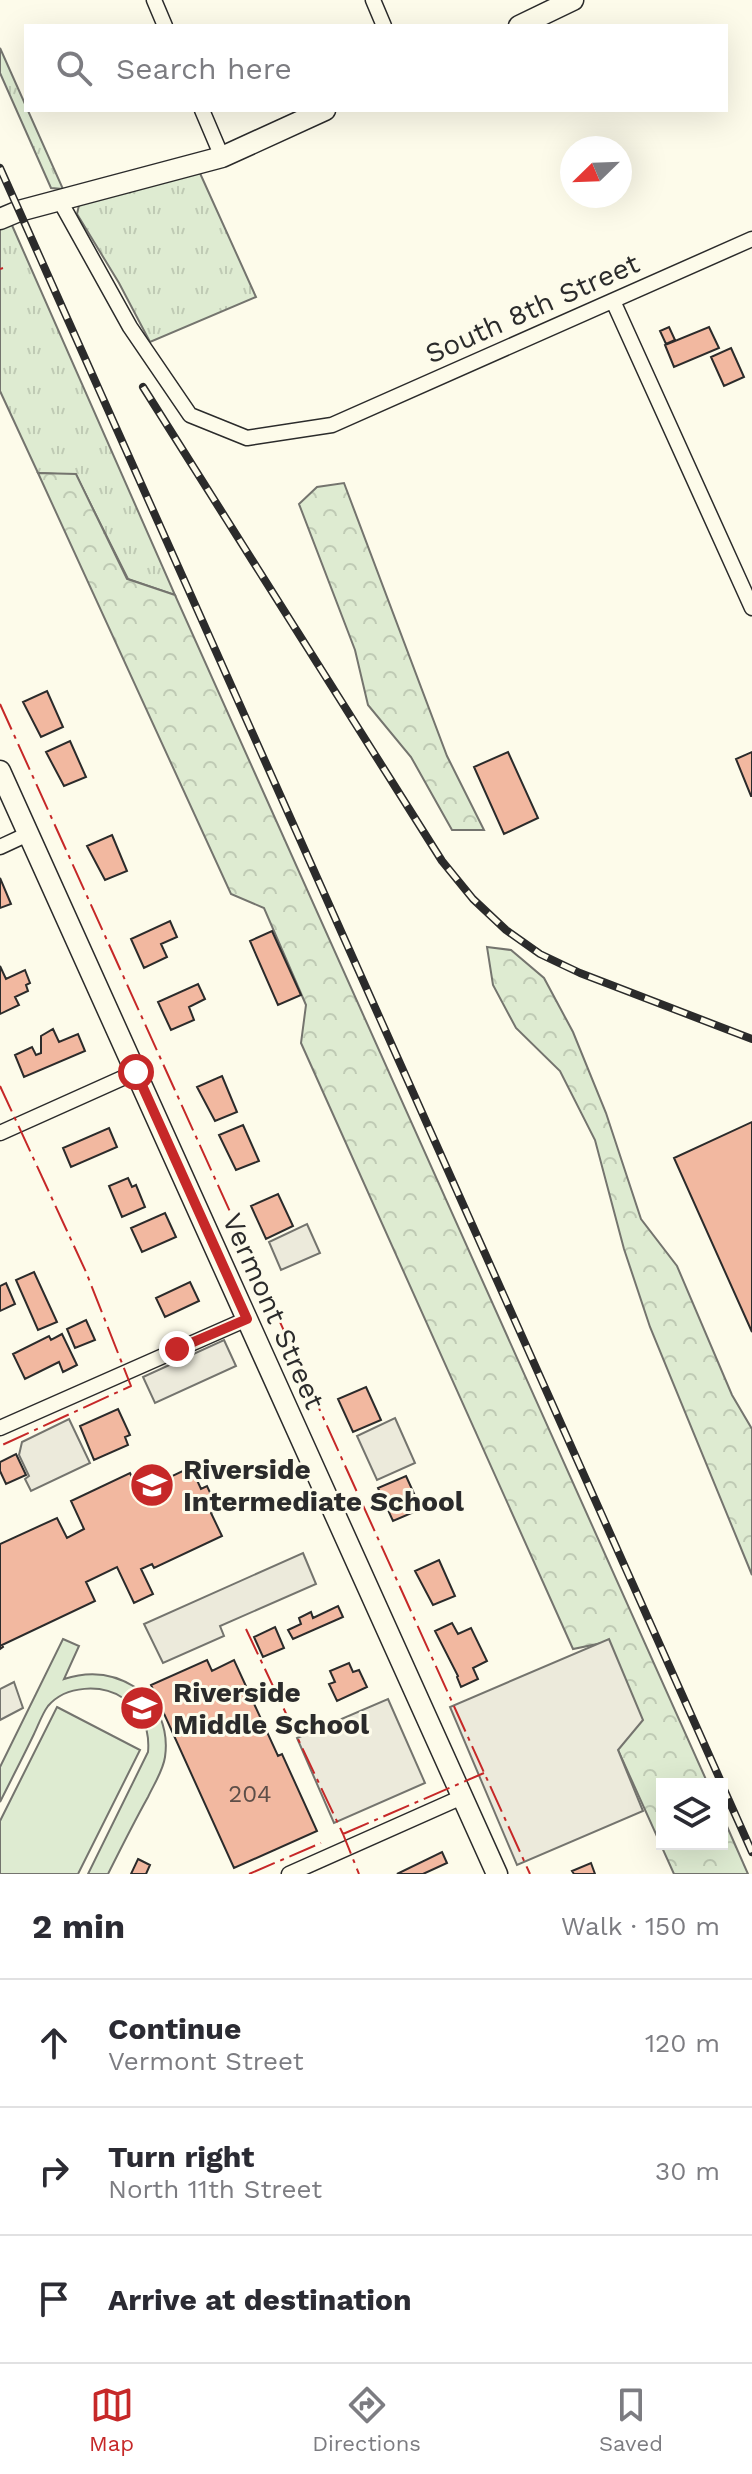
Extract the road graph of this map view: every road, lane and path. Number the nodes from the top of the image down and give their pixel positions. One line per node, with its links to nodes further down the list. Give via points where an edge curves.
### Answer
1 (154, 0): 4 (street)
2 (373, 0): 5 (street)
3 (573, 0): 6 (street)
4 (164, 24)
5 (383, 24)
6 (523, 24)
7 (203, 112): 9 (street)
8 (321, 112): 9 (street)
9 (222, 157): 10 (street)
10 (60, 201): 11 (street); 13 (street, South 8th Street, via 130,327 190,415 247,438 332,425)
11 (0, 219)
12 (752, 239): 13 (street, South 8th Street)
13 (613, 301): 14 (street)
14 (752, 608)
15 (0, 771): 16 (street, Vermont Street)
16 (28, 834): 17 (street); 18 (street, Vermont Street)
17 (0, 847)
18 (136, 1072): 19 (street); 20 (street, Vermont Street)
19 (0, 1133)
20 (247, 1319): 21 (street); 22 (street, Vermont Street)
21 (0, 1428)
22 (462, 1797): 23 (street); 24 (street, Vermont Street)
23 (289, 1874)
24 (497, 1874)

